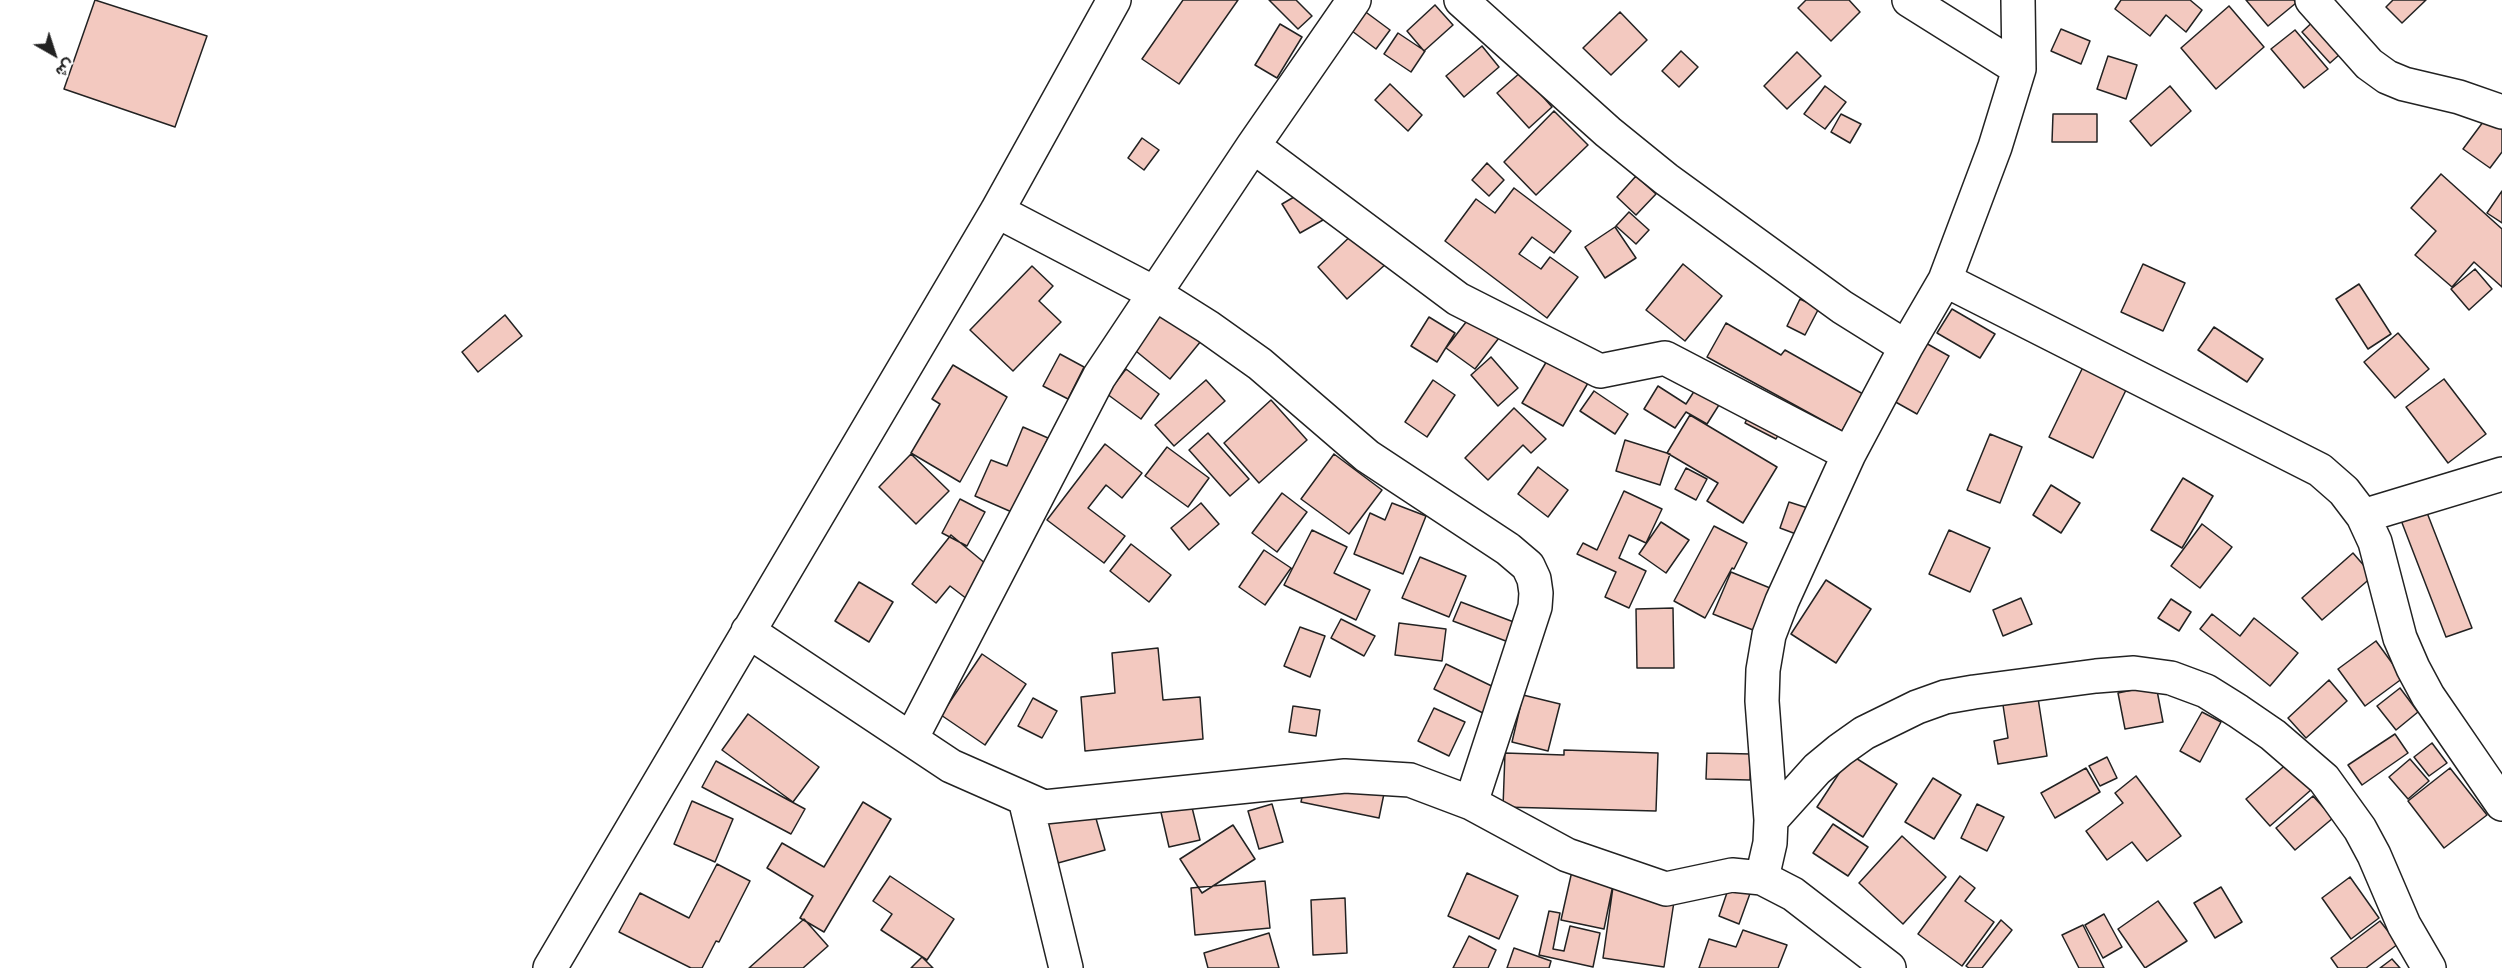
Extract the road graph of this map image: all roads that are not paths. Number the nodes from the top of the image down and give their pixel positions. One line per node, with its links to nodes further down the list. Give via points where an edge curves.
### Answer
1 (1114, 0): 10 (street)
2 (1354, 0): 9 (street)
3 (1461, 0): 13 (street, via 1658,173 1842,308)
4 (1910, 0): 7 (street)
5 (2018, 0): 7 (street)
6 (2312, 0): 8 (street, via 2369,64 2388,77)
7 (2019, 69): 11 (street, via 1995,147)
8 (2502, 112)
9 (1253, 146): 12 (street); 14 (street, via 1458,299 1600,370 1665,358)
10 (998, 211): 12 (street); 17 (street)
11 (1945, 280): 13 (street); 16 (street, via 2320,470 2344,491)
12 (1154, 293): 18 (street, via 1099,377); 20 (street, via 1234,345 1367,456 1528,566 1534,579 1535,607)
13 (1906, 347): 14 (street)
14 (1849, 454): 22 (street, via 1769,634 1762,670 1762,700)
15 (2502, 474): 16 (street)
16 (2363, 516): 21 (street, via 2375,542 2400,638 2413,668)
17 (748, 631): 18 (street); 24 (street)
18 (911, 739): 19 (street, via 951,766)
19 (1024, 799): 20 (street, via 1044,807 1345,776 1410,780); 25 (street)
20 (1471, 803): 23 (street, via 1567,855 1666,889 1732,875)
21 (2502, 804)
22 (1771, 820): 23 (street); 27 (street, via 1817,769 1840,750 1864,733 1917,707 1974,692 2096,676 2134,673 2171,678 2206,691 2238,711 2324,779 2360,829 2404,925)
23 (1762, 878): 26 (street, via 1793,894)
24 (550, 968)
25 (1066, 968)
26 (1889, 968)
27 (2429, 968)

